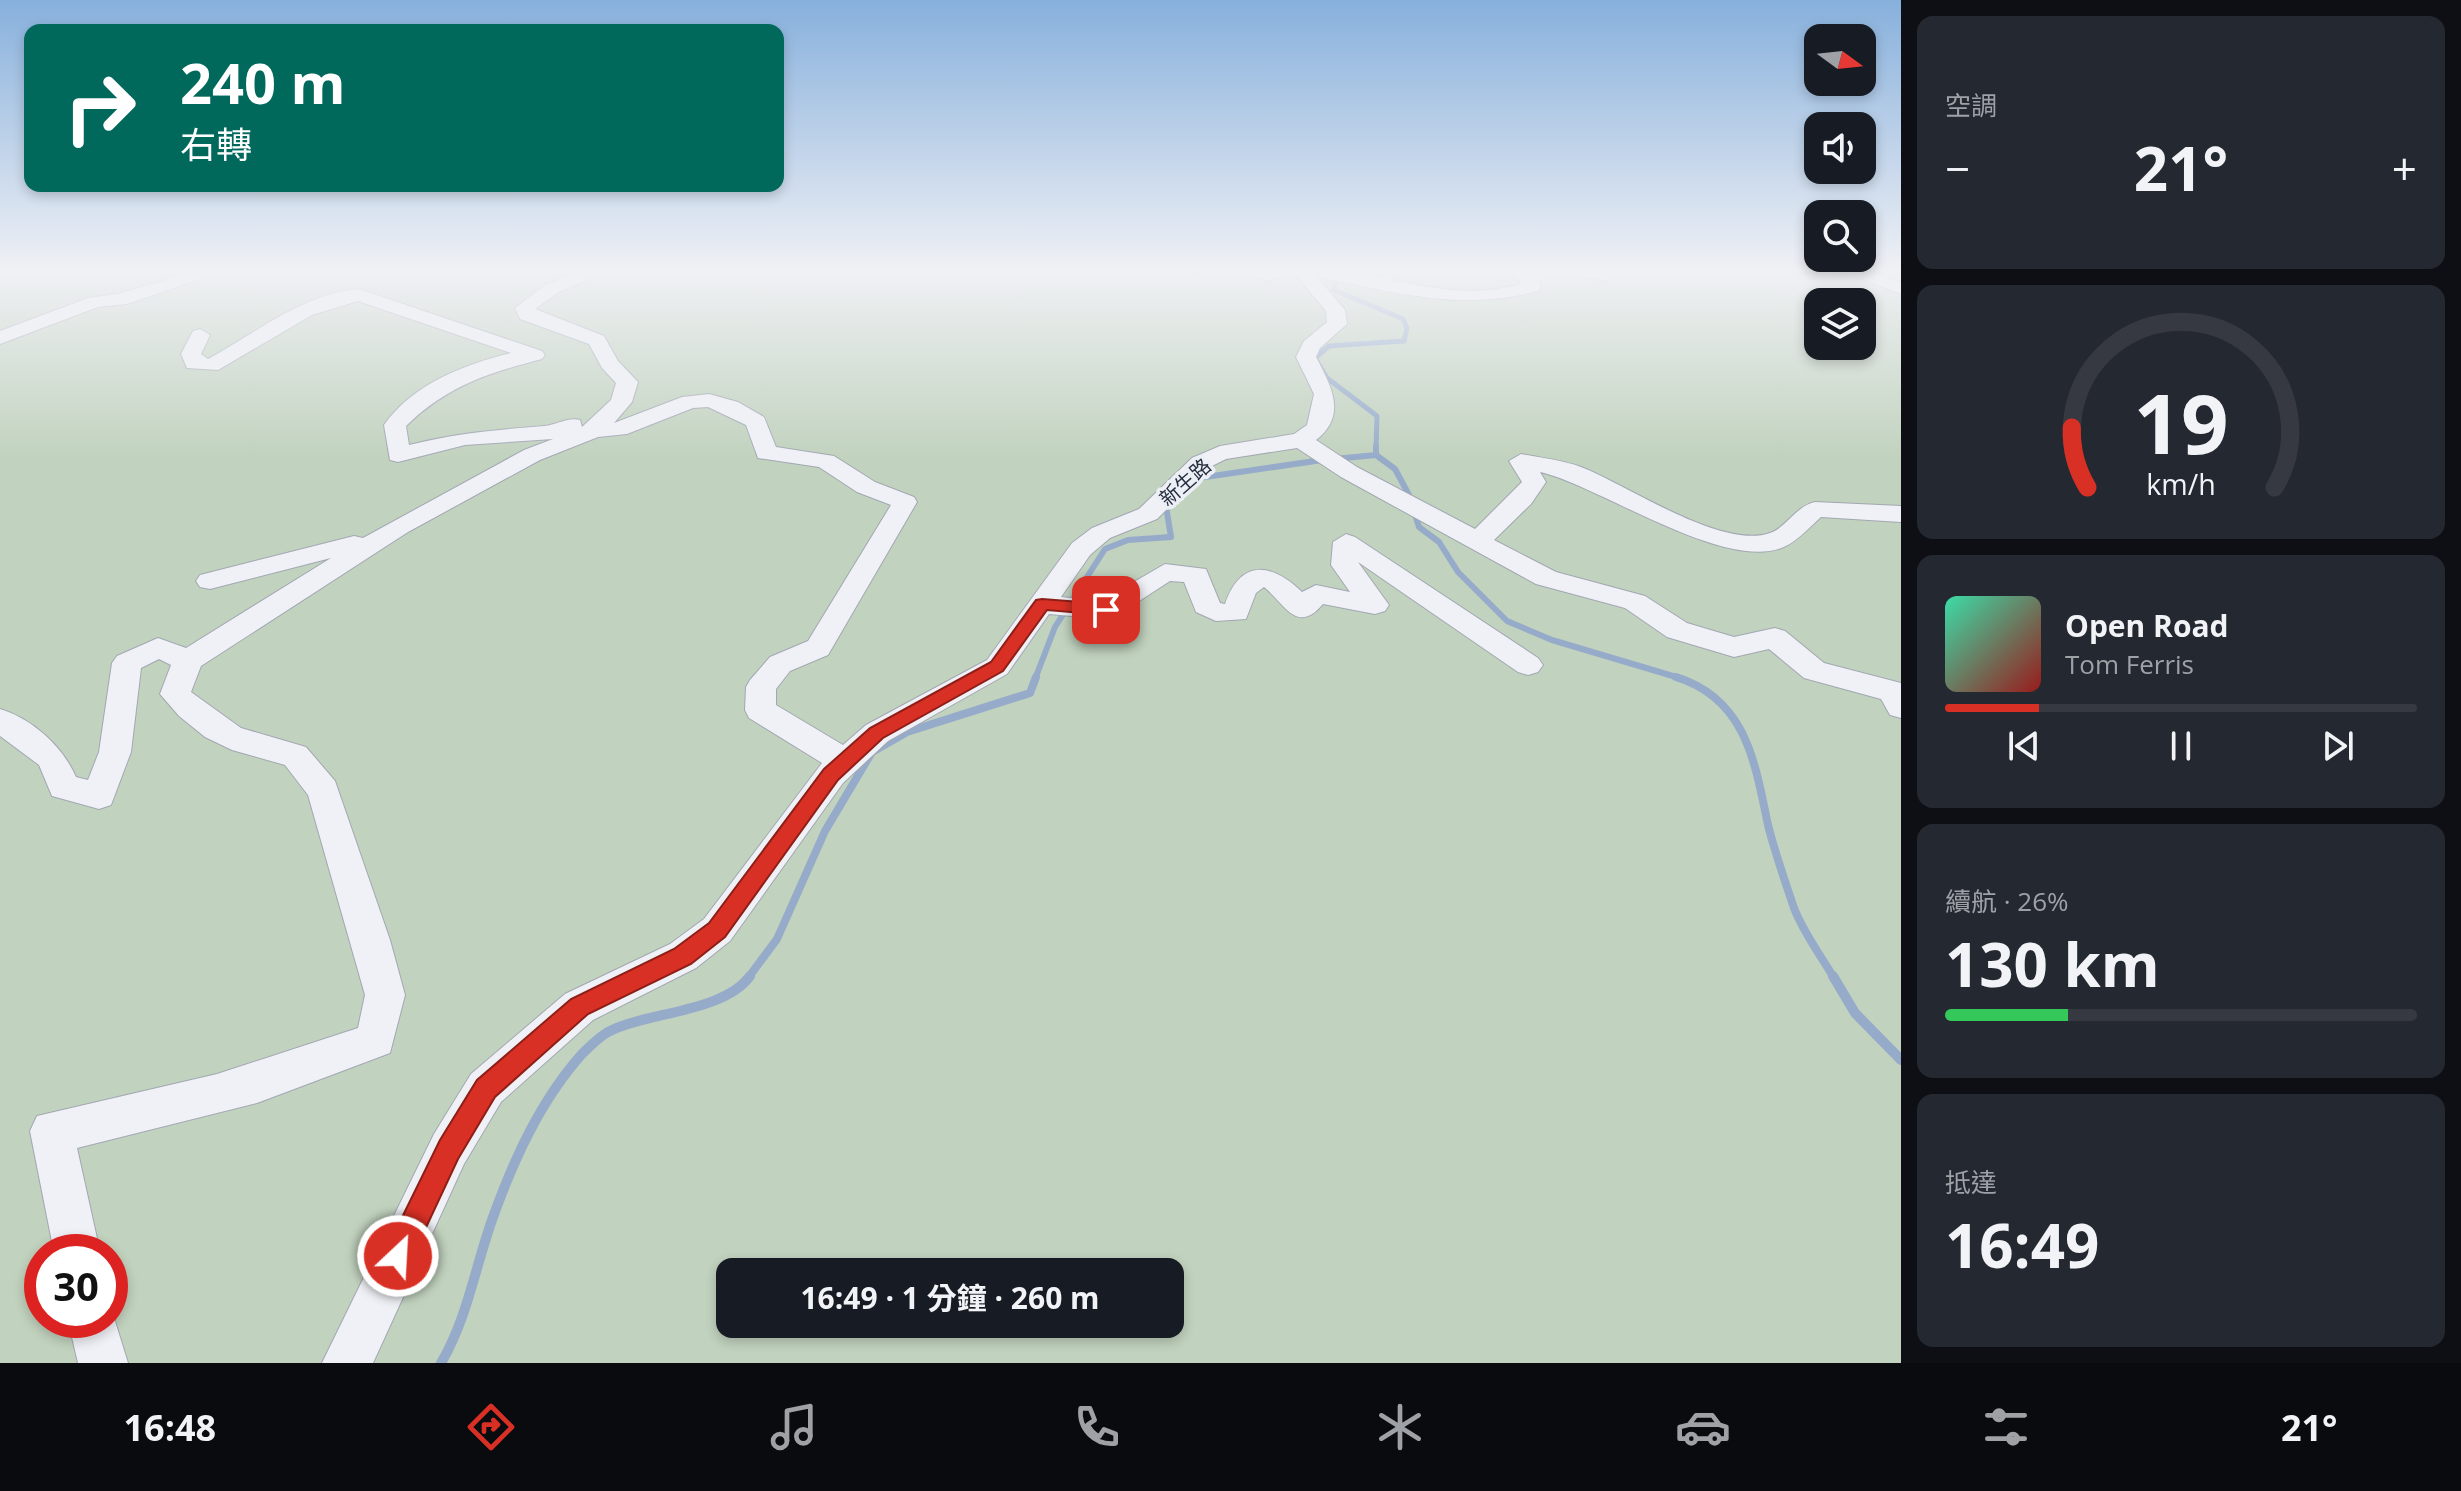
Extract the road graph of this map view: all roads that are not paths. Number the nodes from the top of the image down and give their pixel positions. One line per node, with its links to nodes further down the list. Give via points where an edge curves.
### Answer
1 (267, 333): 6 (street, via 211,366 194,364 191,354)
2 (471, 333): 7 (street)
3 (547, 333): 7 (street, via 558,342 557,349)
4 (576, 333): 8 (street, via 597,340 609,364 627,382 621,402)
5 (1326, 333): 9 (street, via 1306,357 1325,394 1317,428)
6 (200, 335)
7 (535, 355): 8 (street, via 468,371 420,398 395,425 398,455 465,438 552,432)
8 (604, 421): 11 (street); 19 (street, via 619,433 689,402 715,399 756,422 766,453 826,461 866,487 905,502 818,648 780,664 761,687 760,710)
9 (1321, 453): 12 (street); 14 (street, 新生路, via 1220,453 1200,463 1148,514 1101,533 1081,549)
10 (1901, 514): 12 (street, via 1815,509 1778,540 1737,543 1694,529 1572,472 1521,461 1534,482)
11 (383, 536): 13 (street); 15 (street)
12 (1479, 540): 17 (street, via 1546,578 1635,602 1677,630 1734,647 1775,638 1814,671 1892,691)
13 (210, 581)
14 (1057, 607): 16 (street, via 1106,610 1165,572 1196,575 1202,604 1212,613 1236,613 1244,589 1259,578 1274,580 1303,609 1316,594 1375,605 1344,565 1346,542); 19 (street, 新生路, via 997,667 877,733)
15 (188, 660): 18 (street, via 158,648 127,663 115,752 99,796 64,787 52,758); 20 (street, via 175,694 199,719 243,745 295,755 323,790 385,995 376,1040 302,1070 152,1113 52,1131)
16 (1528, 665)
17 (1901, 707)
18 (0, 720)
19 (845, 761): 23 (street, 新生路, via 717,930 683,956 579,1007 486,1088 449,1149)
20 (73, 1234)
21 (97, 1338): 22 (street)
22 (103, 1363)
23 (347, 1363)

